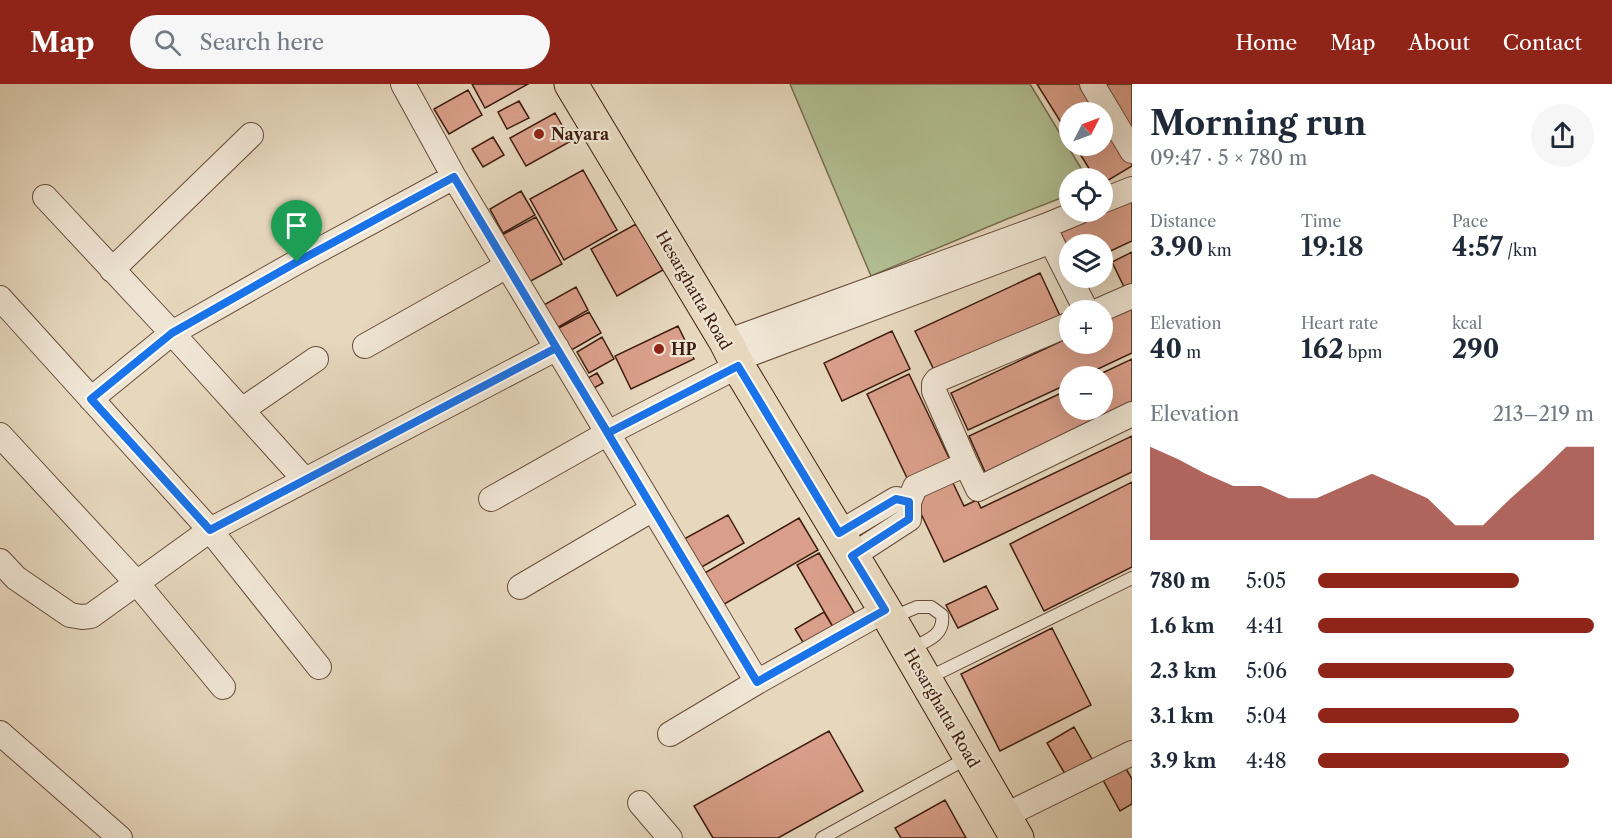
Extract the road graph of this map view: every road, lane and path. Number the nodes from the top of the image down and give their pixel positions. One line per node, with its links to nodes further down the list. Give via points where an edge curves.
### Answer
1 (403, 84): 6 (street)
2 (571, 84): 22 (main road, Hesarghatta Road)
3 (1092, 84): 5 (street)
4 (251, 135): 13 (street)
5 (1132, 151)
6 (454, 177): 12 (street); 19 (street)
7 (1132, 189): 9 (street)
8 (45, 197): 13 (street)
9 (1113, 197)
10 (1064, 222): 11 (street)
11 (1048, 233): 16 (street); 22 (street)
12 (507, 266): 20 (street); 21 (street)
13 (112, 270): 19 (street)
14 (1132, 296): 17 (street)
15 (0, 298): 24 (street)
16 (1081, 300)
17 (1113, 304)
18 (1059, 329): 29 (street, via 934,384)
19 (172, 333): 24 (street); 25 (street)
20 (365, 346)
21 (556, 348): 27 (street); 30 (street)
22 (733, 356): 27 (street); 34 (main road, Hesarghatta Road)
23 (316, 359): 25 (street)
24 (91, 399): 33 (street)
25 (242, 410): 30 (street)
26 (1132, 414): 29 (street, via 978,489)
27 (608, 433): 31 (street); 32 (street)
28 (0, 435): 37 (street)
29 (966, 464): 34 (street, via 915,487 909,502 909,519)
30 (304, 479): 33 (street)
31 (491, 499)
32 (653, 508): 38 (street); 43 (street)
33 (210, 530): 37 (street); 41 (street)
34 (845, 544): 39 (main road, Hesarghatta Road)
35 (0, 561): 37 (street, via 16,578 61,609 82,617 91,616)
36 (1132, 578): 42 (lane)
37 (136, 582): 44 (street)
38 (520, 586)
39 (887, 614): 40 (main road, Hesarghatta Road); 40 (lane, via 917,606 931,607 942,615 943,624 937,635); 43 (street)
40 (908, 650): 42 (main road, Hesarghatta Road)
41 (319, 667)
42 (925, 680): 48 (main road, Hesarghatta Road)
43 (757, 682): 46 (street)
44 (223, 687)
45 (0, 733): 51 (street)
46 (670, 734)
47 (1132, 753): 50 (street)
48 (970, 756): 50 (main road, Hesarghatta Road); 53 (lane)
49 (640, 803): 52 (street)
50 (1010, 827)
51 (120, 838)
52 (670, 838)
53 (822, 838)

